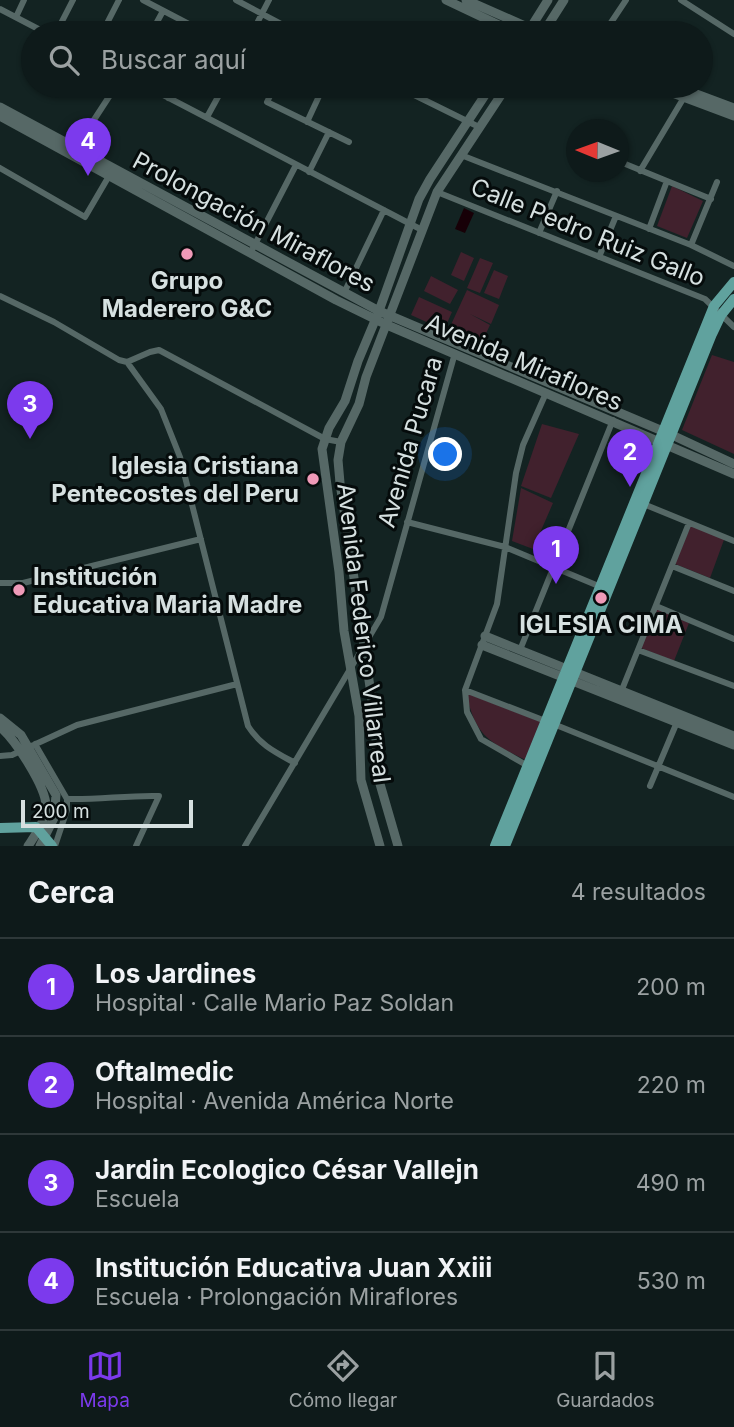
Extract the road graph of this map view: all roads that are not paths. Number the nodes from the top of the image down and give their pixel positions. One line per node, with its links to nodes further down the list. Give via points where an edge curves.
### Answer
1 (24, 0): 16 (street)
2 (74, 0): 18 (street)
3 (119, 0): 19 (street)
4 (143, 0): 14 (street)
5 (236, 0): 15 (street)
6 (269, 0): 15 (street)
7 (446, 0): 12 (main road)
8 (548, 0): 26 (main road)
9 (564, 0): 27 (main road)
10 (626, 0): 28 (street)
11 (681, 0): 29 (street)
12 (468, 5): 24 (main road); 25 (main road)
13 (0, 9): 16 (street)
14 (163, 11): 20 (street); 21 (street)
15 (262, 13): 22 (street); 23 (street)
16 (16, 17): 17 (street)
17 (24, 21)
18 (63, 21)
19 (108, 21)
20 (158, 21)
21 (182, 21)
22 (258, 21)
23 (276, 21)
24 (495, 21)
25 (505, 21)
26 (534, 21)
27 (550, 21)
28 (612, 21)
29 (734, 34)
30 (108, 98): 51 (street)
31 (217, 98): 45 (street)
32 (269, 98): 47 (street, via 267,102)
33 (318, 98): 47 (street)
34 (420, 98): 46 (street)
35 (483, 98): 46 (main road, Avenida Federico Villarreal)
36 (499, 98): 48 (main road, Avenida Federico Villarreal)
37 (683, 98): 56 (street)
38 (694, 98): 44 (main road)
39 (699, 98): 42 (main road)
40 (169, 99): 45 (street)
41 (0, 107): 51 (main road, Prolongación Miraflores)
42 (734, 108)
43 (0, 116): 51 (main road, Prolongación Miraflores)
44 (734, 116)
45 (207, 117): 53 (street)
46 (467, 121): 48 (street); 66 (main road, Avenida Federico Villarreal, via 425,188)
47 (307, 122): 49 (street)
48 (479, 127): 52 (main road, Avenida Federico Villarreal)
49 (329, 132): 50 (street); 57 (street)
50 (349, 142)
51 (74, 151): 58 (main road, Prolongación Miraflores); 71 (main road, Prolongación Miraflores)
52 (461, 155): 61 (street); 62 (main road, Avenida Federico Villarreal)
53 (296, 165): 57 (street); 71 (street)
54 (629, 166): 56 (street)
55 (0, 167): 58 (street, via 85,217)
56 (640, 171): 59 (street)
57 (309, 172): 64 (street)
58 (109, 176): 71 (main road, Prolongación Miraflores)
59 (667, 181): 63 (street); 67 (street)
60 (718, 182): 63 (street)
61 (557, 191): 65 (street); 69 (street)
62 (437, 192): 68 (main road, Avenida Federico Villarreal); 69 (street, Calle Pedro Ruiz Gallo)
63 (711, 199): 70 (street)
64 (384, 210): 66 (street); 75 (street)
65 (616, 216): 67 (street); 72 (street)
66 (411, 224): 68 (street); 80 (main road, Avenida Federico Villarreal)
67 (649, 229): 70 (street)
68 (422, 230): 80 (main road, Avenida Federico Villarreal)
69 (539, 233): 72 (street, Calle Pedro Ruiz Gallo)
70 (691, 245): 73 (street)
71 (253, 248): 75 (main road, Prolongación Miraflores); 80 (main road, Prolongación Miraflores, via 336,300)
72 (599, 257): 78 (street, Calle Pedro Ruiz Gallo)
73 (734, 266)
74 (734, 282): 78 (main road)
75 (344, 293): 80 (main road, Prolongación Miraflores)
76 (0, 296): 83 (street)
77 (734, 299): 79 (main road)
78 (713, 306): 79 (street, Calle Pedro Ruiz Gallo); 86 (main road)
79 (721, 315): 81 (street, Calle Pedro Ruiz Gallo); 86 (main road)
80 (382, 318): 82 (main road, Avenida Miraflores); 87 (main road, Avenida Federico Villarreal); 88 (main road, Avenida Federico Villarreal, via 359,404)
81 (734, 327)
82 (456, 349): 84 (main road, Avenida Miraflores); 91 (street, Avenida Pucara)
83 (127, 362): 87 (street, via 159,350); 93 (street, via 161,409 180,457)
84 (544, 388): 85 (main road, Avenida Miraflores); 95 (street, via 516,473)
85 (614, 416): 86 (main road, Avenida Miraflores); 96 (street)
86 (666, 438): 89 (main road, Avenida Miraflores); 90 (main road)
87 (325, 439): 88 (street); 107 (main road, Avenida Federico Villarreal, via 323,464)
88 (341, 442): 104 (main road, Avenida Federico Villarreal, via 340,483)
89 (733, 469)
90 (640, 503): 92 (street); 99 (main road); 108 (main road)
91 (407, 522): 95 (street); 104 (street, Avenida Pucara, via 380,617)
92 (689, 523): 94 (street); 97 (street)
93 (201, 540): 98 (street, via 23,583); 109 (street)
94 (734, 541)
95 (505, 547): 96 (street); 103 (street, via 497,604)
96 (554, 566): 99 (street); 105 (street)
97 (672, 566): 100 (street); 101 (street)
98 (0, 583)
99 (601, 587): 108 (main road)
100 (734, 591)
101 (656, 606): 102 (street); 106 (street)
102 (734, 639)
103 (483, 640): 105 (main road); 108 (main road); 111 (street)
104 (363, 648): 107 (street, Avenida Pucara); 135 (main road, Avenida Federico Villarreal, via 378,777)
105 (520, 650): 108 (main road)
106 (638, 650): 110 (street); 112 (street)
107 (351, 668): 122 (street, Avenida Pucara); 134 (main road, Avenida Federico Villarreal, via 359,716 361,780)
108 (570, 676): 112 (main road); 113 (main road); 116 (main road)
109 (237, 684): 120 (street, via 77,725); 122 (street, via 248,726 256,738)
110 (734, 686)
111 (465, 690): 116 (street); 124 (street, via 467,712 481,739)
112 (622, 690): 113 (street); 115 (main road)
113 (618, 700): 115 (main road)
114 (0, 718): 120 (main road)
115 (678, 718): 118 (main road); 119 (main road); 123 (street)
116 (550, 723): 123 (street); 124 (main road); 137 (main road)
117 (0, 727): 120 (main road)
118 (734, 736)
119 (734, 745)
120 (28, 747): 121 (street); 127 (street); 129 (main road, via 45,800); 130 (main road, via 56,795)
121 (0, 756)
122 (295, 763): 133 (street, Avenida Pucara)
123 (658, 765): 125 (street); 126 (street)
124 (528, 766): 136 (main road)
125 (650, 786)
126 (734, 797)
127 (67, 799): 130 (street, via 67,810); 132 (street, via 159,796)
128 (0, 828): 129 (main road)
129 (38, 829): 130 (main road); 131 (main road)
130 (48, 844)
131 (28, 846)
132 (136, 846)
133 (245, 846)
134 (380, 846)
135 (398, 846)
136 (495, 846)
137 (505, 846)

